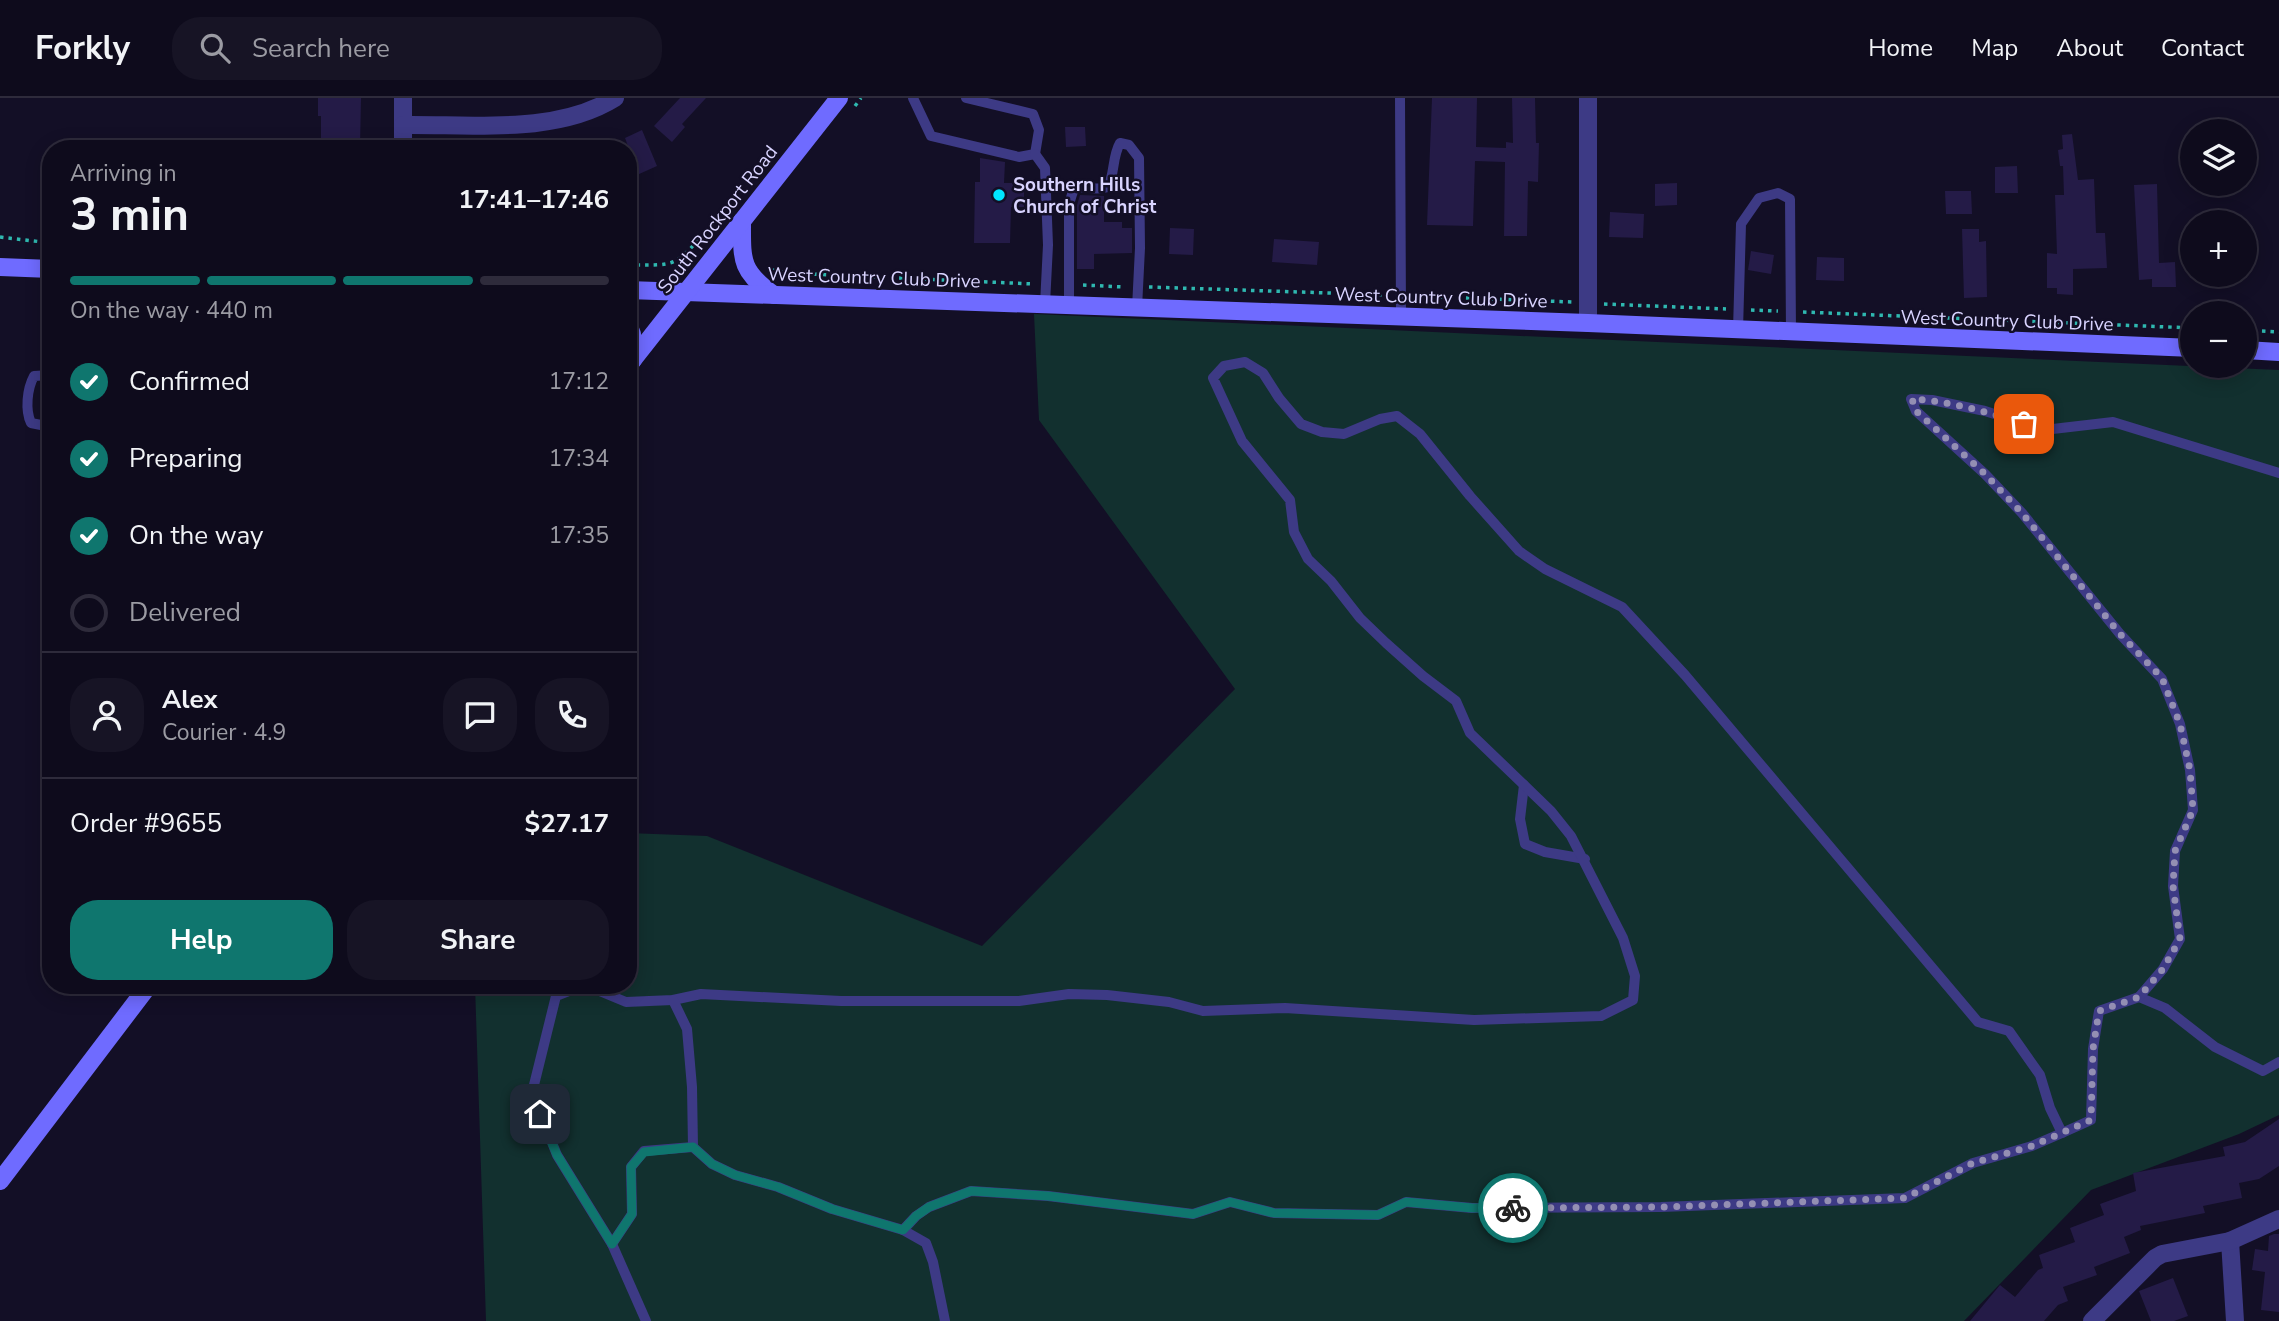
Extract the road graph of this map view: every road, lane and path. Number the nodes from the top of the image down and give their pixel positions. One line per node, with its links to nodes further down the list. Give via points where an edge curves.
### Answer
1 (402, 98): 8 (street)
2 (615, 98): 8 (street, via 594,110 545,123)
3 (839, 98): 11 (main road, South Rockport Road)
4 (914, 98): 10 (lane, via 931,136 1019,157)
5 (966, 98): 10 (lane, via 1033,114 1039,130)
6 (1400, 98): 25 (lane)
7 (1588, 98): 26 (street)
8 (403, 125): 9 (street)
9 (403, 140)
10 (1035, 154): 19 (lane, via 1045,167)
11 (742, 221): 23 (main road, South Rockport Road); 24 (main road, via 744,264 757,283)
12 (706, 231): 15 (path, via 676,263)
13 (0, 237): 14 (path)
14 (42, 242)
15 (637, 265)
16 (0, 267): 17 (main road)
17 (42, 269)
18 (771, 270): 19 (path)
19 (1046, 284): 27 (lane)
20 (1069, 285): 21 (path); 21 (lane, via 1069,204 1074,188 1108,187 1120,143 1129,145 1139,158); 28 (lane)
21 (1137, 287): 25 (path); 29 (lane)
22 (637, 290): 23 (main road, West Country Club Drive)
23 (687, 292): 24 (main road, West Country Club Drive); 42 (main road, South Rockport Road)
24 (774, 295): 27 (main road, West Country Club Drive)
25 (1403, 295): 26 (path); 32 (lane)
26 (1588, 303): 30 (path); 33 (street)
27 (1045, 304): 28 (main road, West Country Club Drive)
28 (1069, 305): 29 (main road, West Country Club Drive)
29 (1137, 308): 32 (main road, West Country Club Drive)
30 (1738, 309): 31 (path); 31 (lane, via 1741,224 1759,198 1778,193 1790,199); 35 (lane)
31 (1791, 312): 34 (path); 37 (lane)
32 (1401, 317): 33 (main road, West Country Club Drive)
33 (1588, 323): 35 (main road, West Country Club Drive)
34 (2180, 327)
35 (1738, 330): 37 (main road, West Country Club Drive)
36 (2257, 331): 38 (path)
37 (1791, 332): 39 (main road, West Country Club Drive)
38 (2279, 332)
39 (2180, 347)
40 (2257, 351): 41 (main road)
41 (2279, 352)
42 (637, 354)
43 (42, 376): 44 (lane, via 34,376 29,384 27,415 31,423)
44 (42, 425)
45 (2279, 473): 51 (lane, via 2113,422 2044,430 1985,411 1912,399 1916,411 2022,513 2120,634 2162,678 2180,724 2193,810 2175,851 2173,886 2180,939)
46 (1524, 785): 47 (lane, via 1551,811); 47 (lane, via 1520,820 1525,844); 54 (lane, via 1470,733 1456,701 1386,643 1308,559 1294,532 1290,500 1242,441 1223,403 1213,378 1224,366 1245,362 1263,373 1301,424 1322,432 1344,434 1397,416 1420,434 1519,551 1622,607 1978,1022 2009,1031 2040,1075)
47 (1585, 859): 52 (lane, via 1623,937 1635,976 1633,1000 1601,1016 1474,1020 1285,1008 1203,1011 1169,1002 1069,994 1019,1001 841,1001 701,993)
48 (142, 994): 56 (main road)
49 (561, 994): 60 (lane, via 556,996 532,1093 557,1155)
50 (606, 994): 52 (lane, via 626,1002)
51 (2139, 997): 53 (lane, via 2165,1008 2215,1047 2263,1071); 54 (lane, via 2099,1011 2091,1120)
52 (673, 1000): 55 (lane, via 687,1029)
53 (2279, 1062)
54 (2062, 1133): 58 (lane, via 1973,1163 1905,1198 1661,1207 1472,1208 1406,1202 1378,1215 1274,1213 1230,1202 1193,1214 971,1191 929,1207)
55 (693, 1147): 58 (lane, via 712,1164 735,1175); 60 (lane, via 644,1152 631,1167 632,1214)
56 (0, 1181)
57 (2279, 1219): 59 (street)
58 (903, 1230): 62 (lane, via 926,1243)
59 (2230, 1241): 63 (street, via 2155,1258); 64 (street)
60 (612, 1244): 61 (lane)
61 (646, 1321)
62 (944, 1321)
63 (2092, 1321)
64 (2235, 1321)

